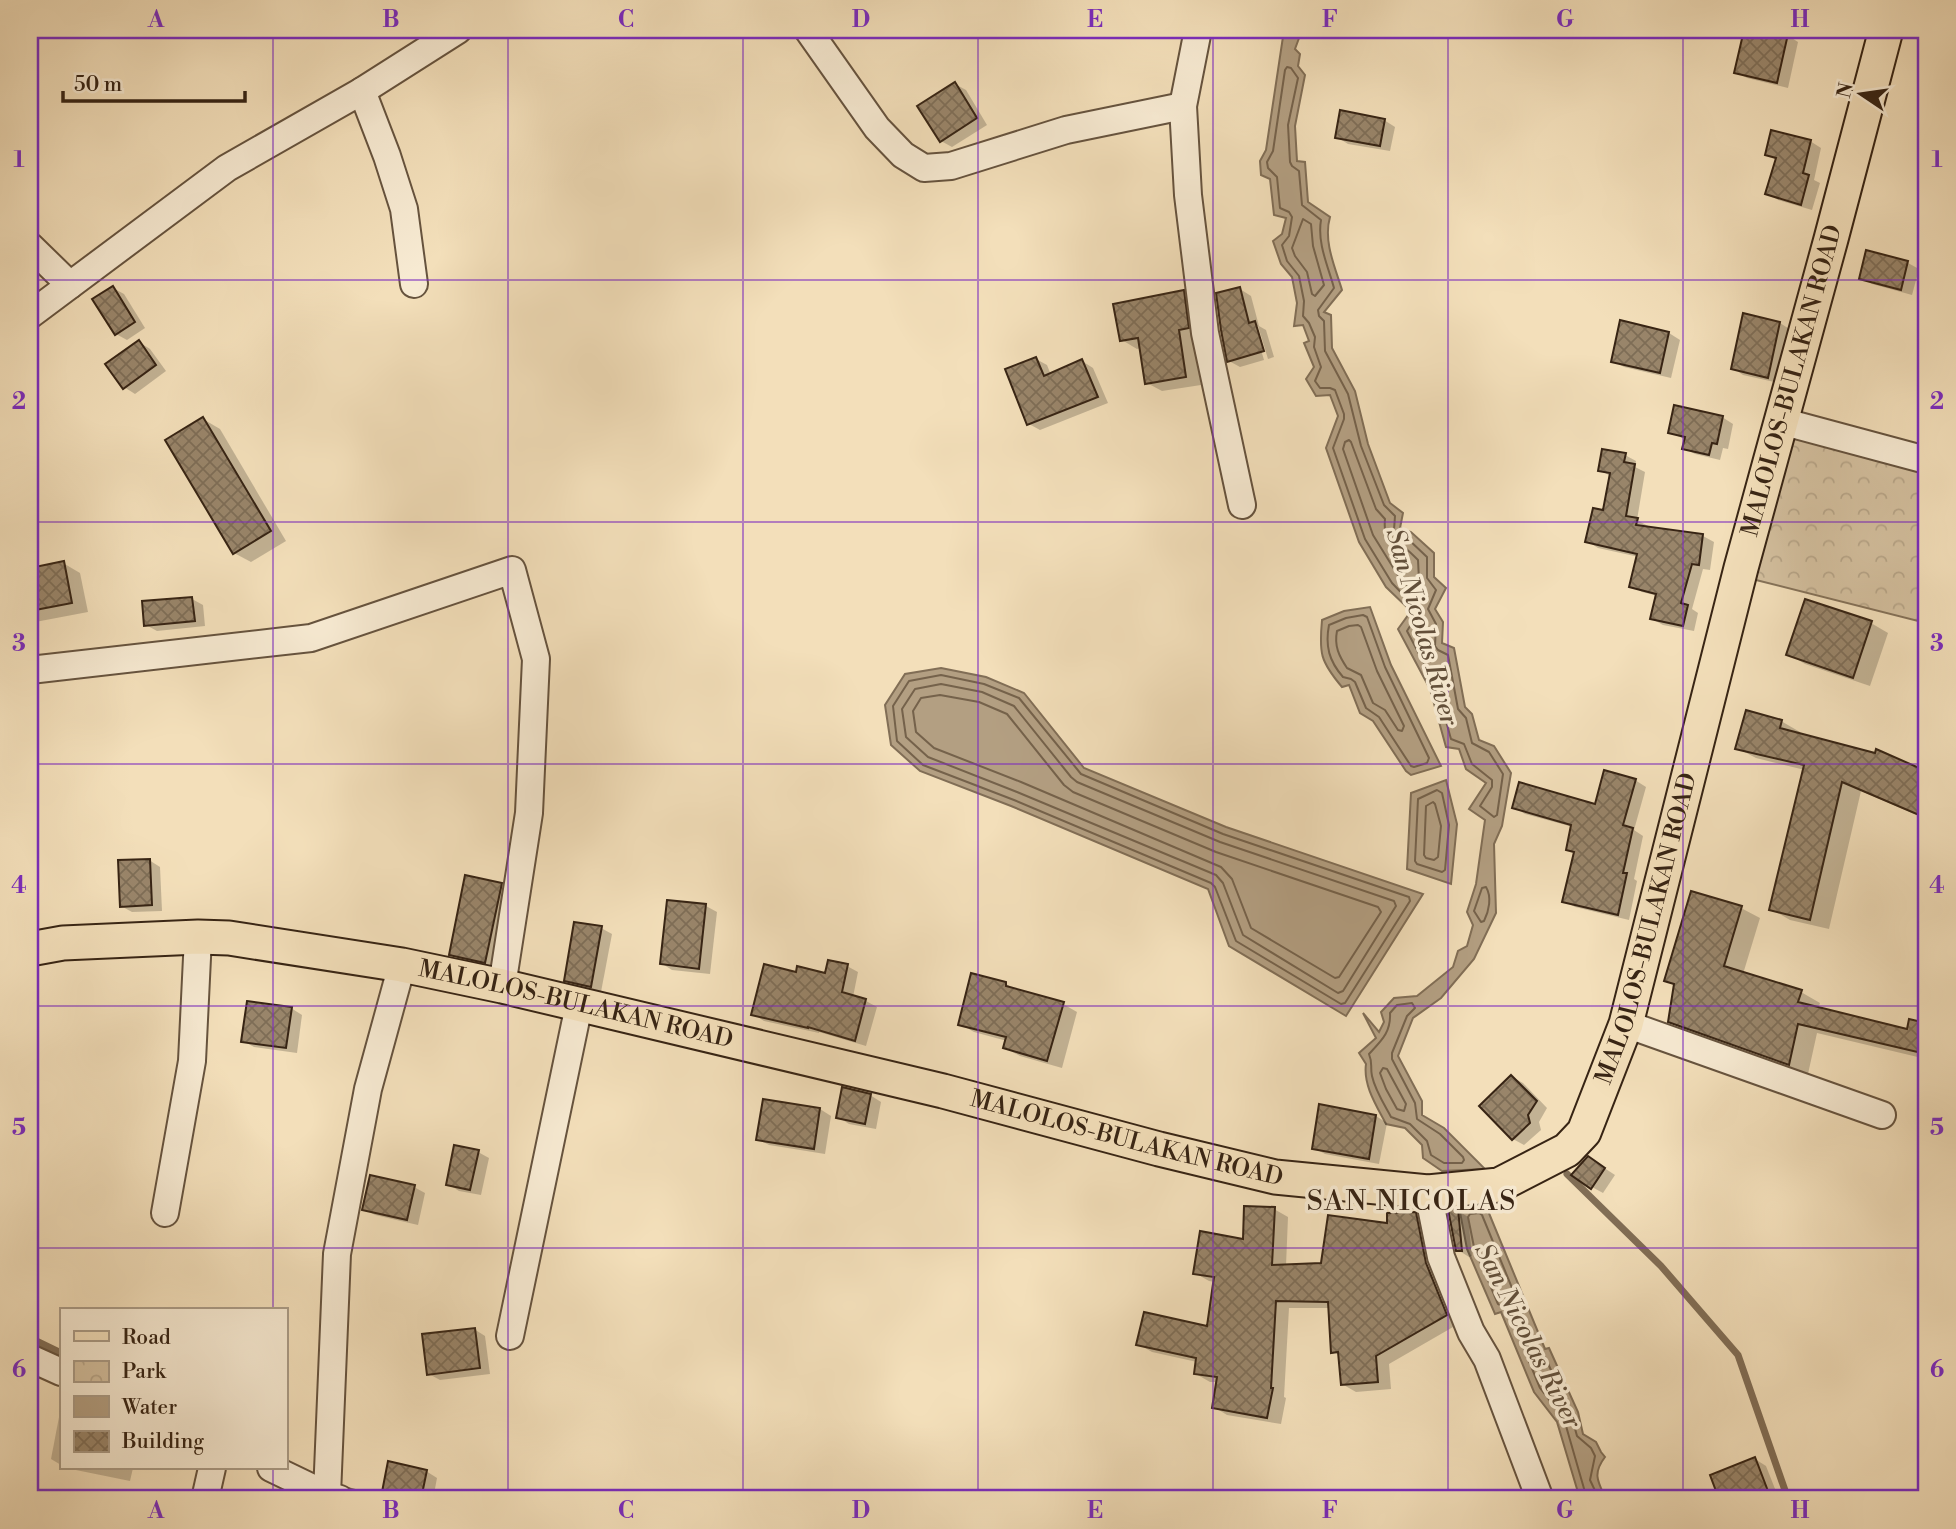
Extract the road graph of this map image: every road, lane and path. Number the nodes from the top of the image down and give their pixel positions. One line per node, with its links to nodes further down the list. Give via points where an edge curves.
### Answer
1 (458, 30): 5 (street)
2 (808, 30): 6 (street, via 877,128 924,169 951,166 1066,130)
3 (1198, 30): 6 (street)
4 (1886, 30): 11 (main road, MALOLOS-BULAKAN ROAD)
5 (362, 91): 8 (street, via 404,209); 9 (street, via 228,168)
6 (1183, 106): 13 (street, via 1188,195 1205,333)
7 (30, 246): 9 (street)
8 (414, 284)
9 (70, 285): 10 (street)
10 (30, 315)
11 (1781, 421): 12 (street); 20 (main road, MALOLOS-BULAKAN ROAD)
12 (1926, 460)
13 (1242, 505)
14 (30, 670): 18 (street, via 312,638 512,570 536,659 529,813)
15 (198, 937): 16 (main road, MALOLOS-BULAKAN ROAD, via 63,943); 17 (main road, MALOLOS-BULAKAN ROAD); 23 (street, via 192,1060)
16 (30, 949)
17 (402, 965): 18 (main road, MALOLOS-BULAKAN ROAD); 29 (street, via 368,1089 337,1254)
18 (502, 986): 19 (main road, MALOLOS-BULAKAN ROAD)
19 (579, 1005): 22 (main road, MALOLOS-BULAKAN ROAD, via 943,1091 1275,1177); 24 (street)
20 (1626, 1024): 21 (street); 22 (main road, MALOLOS-BULAKAN ROAD, via 1584,1132 1567,1150 1499,1185)
21 (1882, 1115)
22 (1437, 1191): 31 (street, via 1441,1257 1487,1360)
23 (165, 1213)
24 (510, 1336)
25 (30, 1357): 26 (street)
26 (60, 1372)
27 (212, 1470): 30 (street)
28 (275, 1470): 29 (street)
29 (334, 1497)
30 (205, 1499)
31 (1540, 1499)

